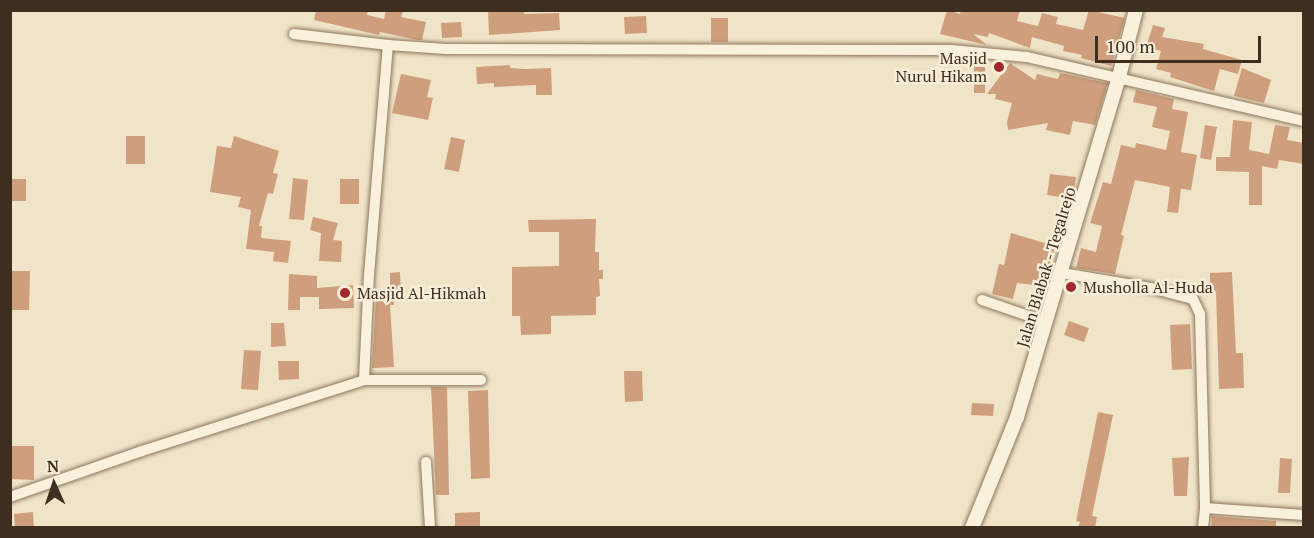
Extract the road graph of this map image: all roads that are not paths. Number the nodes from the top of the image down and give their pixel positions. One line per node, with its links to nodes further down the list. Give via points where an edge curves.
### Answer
1 (1136, 10): 4 (street, Jalan Blabak - Tegalrejo)
2 (294, 34): 3 (street)
3 (388, 45): 4 (street, via 446,49 951,50 1027,57); 9 (street)
4 (1119, 77): 5 (street); 6 (street, Jalan Blabak - Tegalrejo)
5 (1304, 121)
6 (1062, 273): 8 (street, Jalan Blabak - Tegalrejo); 13 (street, via 1151,288 1190,297 1196,303 1200,314)
7 (982, 300): 8 (street)
8 (1046, 322): 16 (street, Jalan Blabak - Tegalrejo, via 1017,417)
9 (364, 380): 10 (street); 12 (street)
10 (481, 380)
11 (426, 462): 15 (street)
12 (10, 497)
13 (1205, 507): 14 (street); 17 (street)
14 (1304, 515)
15 (430, 528)
16 (972, 528)
17 (1203, 528)

